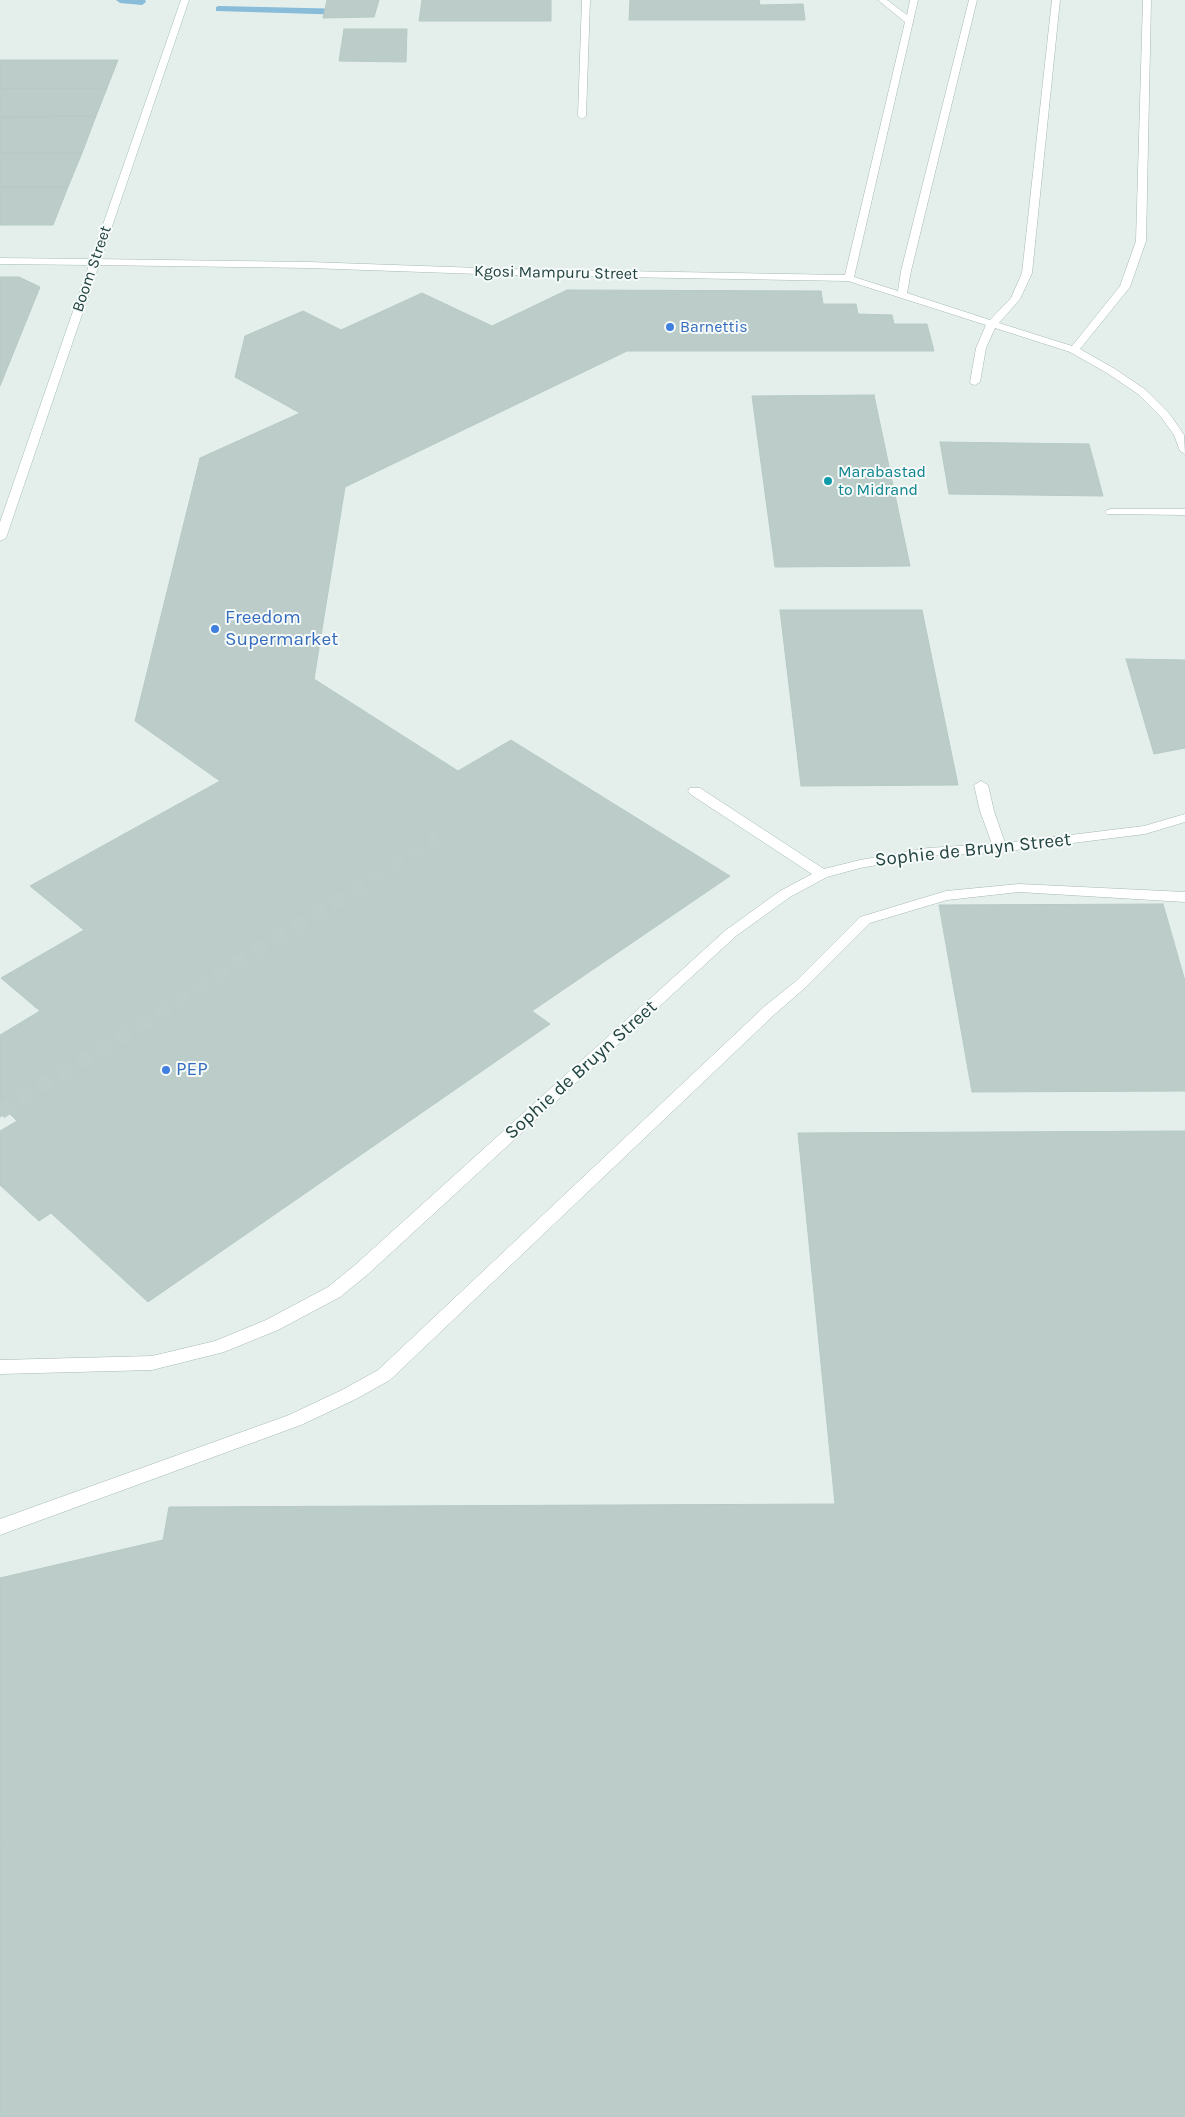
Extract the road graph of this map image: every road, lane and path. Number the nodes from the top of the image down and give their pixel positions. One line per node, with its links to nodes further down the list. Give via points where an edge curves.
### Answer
1 (185, 0): 11 (main road, Boom Street)
2 (586, 0): 9 (main road)
3 (882, 0): 8 (main road)
4 (914, 0): 8 (main road)
5 (973, 0): 13 (main road)
6 (1056, 0): 14 (main road, via 1027,274 1015,299)
7 (1147, 0): 15 (main road, via 1141,241 1125,287)
8 (909, 22): 12 (main road)
9 (582, 116)
10 (0, 261): 11 (main road, Kgosi Mampuru Street)
11 (94, 262): 12 (main road, Kgosi Mampuru Street); 20 (main road, Boom Street)
12 (849, 278): 13 (main road, Kgosi Mampuru Street)
13 (902, 296): 14 (main road, Kgosi Mampuru Street)
14 (992, 324): 15 (main road, Kgosi Mampuru Street); 16 (main road, via 981,348)
15 (1074, 350): 17 (main road, Kgosi Mampuru Street, via 1142,392 1165,415 1179,435)
16 (975, 382)
17 (1185, 451)
18 (1111, 512): 19 (main road)
19 (1185, 512)
20 (0, 538)
21 (981, 785): 24 (main road, via 986,811)
22 (695, 791): 25 (main road)
23 (1185, 818): 24 (main road, Sophie de Bruyn Street, via 1145,830)
24 (1000, 848): 25 (main road, Sophie de Bruyn Street, via 928,852)
25 (822, 874): 27 (main road, Sophie de Bruyn Street, via 786,894 731,933 334,1292 272,1325 218,1347 152,1363)
26 (1185, 897): 28 (main road, via 1019,888 946,896 865,920 801,984 384,1375 295,1420)
27 (0, 1367)
28 (0, 1527)

